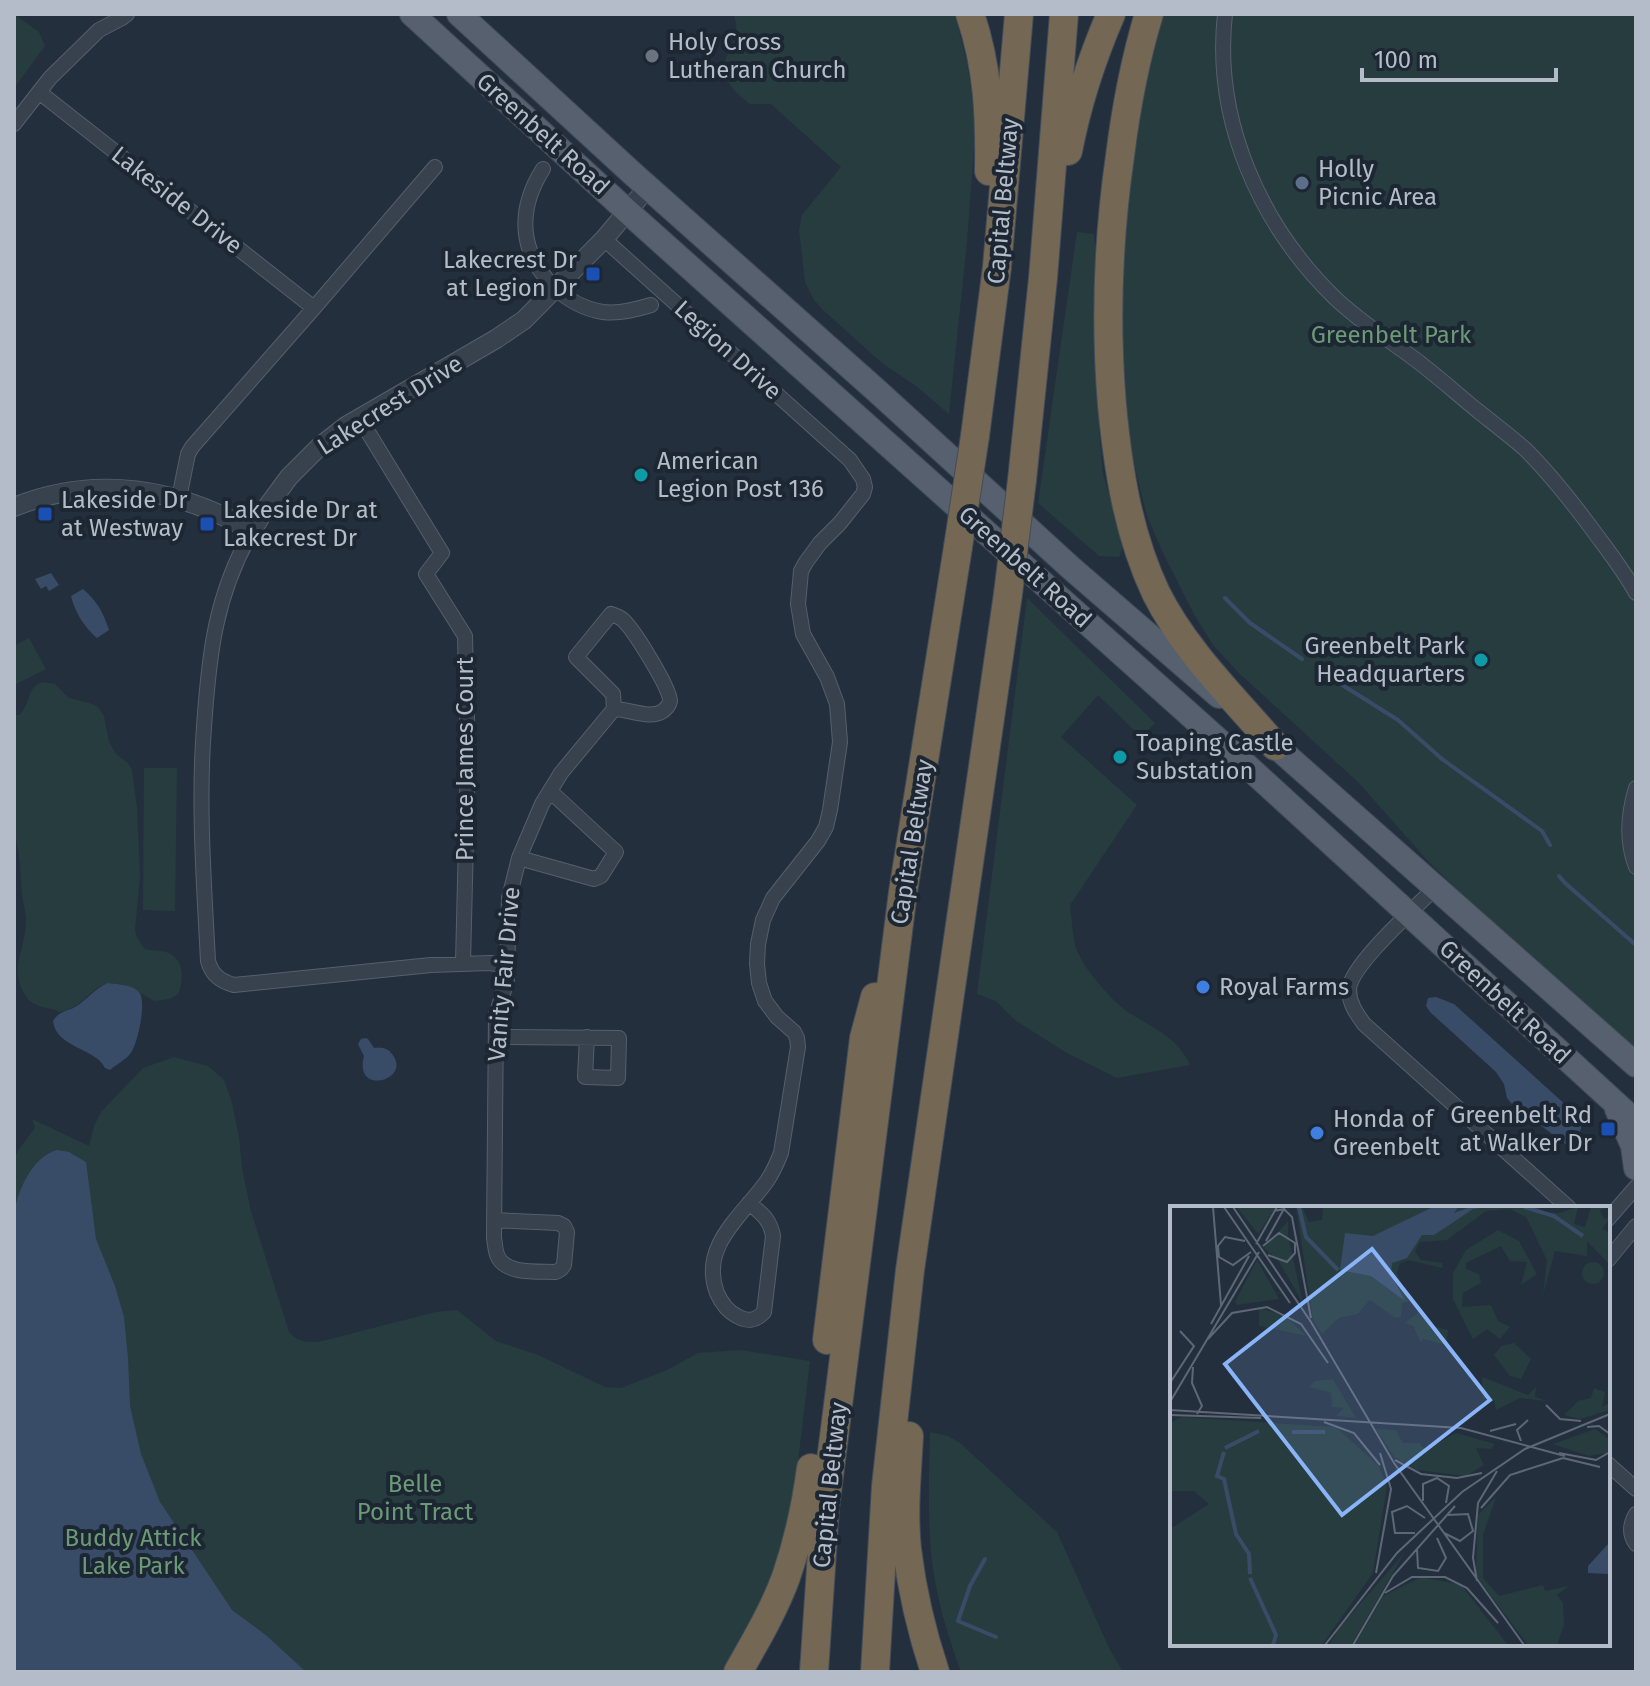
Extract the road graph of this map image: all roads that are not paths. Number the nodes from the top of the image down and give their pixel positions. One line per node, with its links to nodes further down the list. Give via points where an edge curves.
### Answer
1 (105, 14): 11 (street)
2 (127, 14): 11 (street)
3 (412, 14): 17 (main road, Greenbelt Road)
4 (459, 14): 16 (main road, Greenbelt Road)
5 (970, 14): 23 (highway, via 986,74 990,120)
6 (1019, 14): 23 (highway, Capital Beltway)
7 (1064, 14): 19 (highway, Capital Beltway)
8 (1111, 14): 19 (highway, via 1074,119)
9 (1149, 14): 30 (highway, via 1123,131 1111,236 1110,375 1121,483 1141,553 1173,624)
10 (1225, 14): 28 (street, via 1223,65 1231,121 1260,196 1286,240 1336,299 1524,448 1561,487)
11 (99, 30): 12 (street)
12 (39, 92): 13 (street); 22 (street, Lakeside Drive)
13 (14, 124)
14 (435, 167): 22 (street)
15 (543, 169): 20 (street, via 527,203 527,241 536,265)
16 (648, 187): 17 (street, Lakecrest Drive); 30 (main road, Greenbelt Road)
17 (628, 212): 18 (street, Lakecrest Drive); 37 (main road, Greenbelt Road)
18 (604, 239): 20 (street, Lakecrest Drive); 49 (street, Legion Drive, via 850,460 865,487 801,571 798,604 803,634 837,704 840,742 826,827 773,898 758,944 765,1001 794,1032 798,1047 781,1153)
19 (1043, 278): 45 (highway, Capital Beltway, bridge, via 1008,594)
20 (557, 289): 21 (street, via 576,304 602,311); 24 (street, Lakecrest Drive, via 496,339)
21 (651, 305)
22 (314, 308): 25 (street, via 190,450)
23 (984, 369): 36 (highway, Capital Beltway, bridge)
24 (360, 419): 27 (street, Lakecrest Drive, via 310,454); 38 (street, Prince James Court, via 442,553 426,574 465,636)
25 (179, 498): 26 (street, via 103,489 60,493); 27 (street)
26 (14, 507)
27 (252, 531): 38 (street, Lakecrest Drive, via 221,602 207,681 201,785 210,969 234,985)
28 (1636, 593)
29 (614, 709): 29 (street, via 652,715 666,709 670,699 627,624 611,614 576,657 613,694); 32 (street, Vanity Fair Drive)
30 (1275, 746): 35 (main road, Greenbelt Road)
31 (1636, 788): 34 (street, via 1629,828)
32 (550, 791): 33 (street, Vanity Fair Drive); 33 (street, via 616,852 594,879)
33 (519, 858): 39 (street, Vanity Fair Drive, via 509,898)
34 (1636, 867)
35 (1435, 888): 37 (street); 42 (main road, Greenbelt Road)
36 (903, 892): 59 (highway, via 864,1038 807,1499 785,1580); 60 (highway, Capital Beltway, via 825,1508)
37 (1410, 914): 43 (main road, Greenbelt Road); 50 (street, via 1352,978 1355,1011)
38 (463, 963): 39 (street)
39 (508, 966): 40 (street, Vanity Fair Drive)
40 (496, 1037): 41 (street); 52 (street, Vanity Fair Drive)
41 (587, 1037): 41 (street, via 619,1038 618,1078 585,1077)
42 (1636, 1065)
43 (1614, 1103): 44 (main road, Greenbelt Road); 46 (main road, via 1633,1146)
44 (1636, 1122)
45 (929, 1130): 61 (highway, Capital Beltway, via 886,1486); 62 (highway, via 906,1507 917,1606)
46 (1636, 1168)
47 (1636, 1179): 48 (main road)
48 (1636, 1188): 51 (street)
49 (749, 1203): 49 (street, via 718,1244 712,1266 721,1300 747,1320 764,1312 773,1236 766,1218)
50 (1567, 1206)
51 (1610, 1217)
52 (494, 1220): 52 (street, Vanity Fair Drive, via 564,1226 564,1265 556,1272 506,1266 496,1252)
53 (1636, 1226): 54 (street)
54 (1611, 1251)
55 (1610, 1466): 56 (street)
56 (1636, 1489)
57 (1636, 1514): 58 (street, via 1631,1524)
58 (1636, 1544)
59 (738, 1672)
60 (814, 1672)
61 (875, 1672)
62 (935, 1672)

